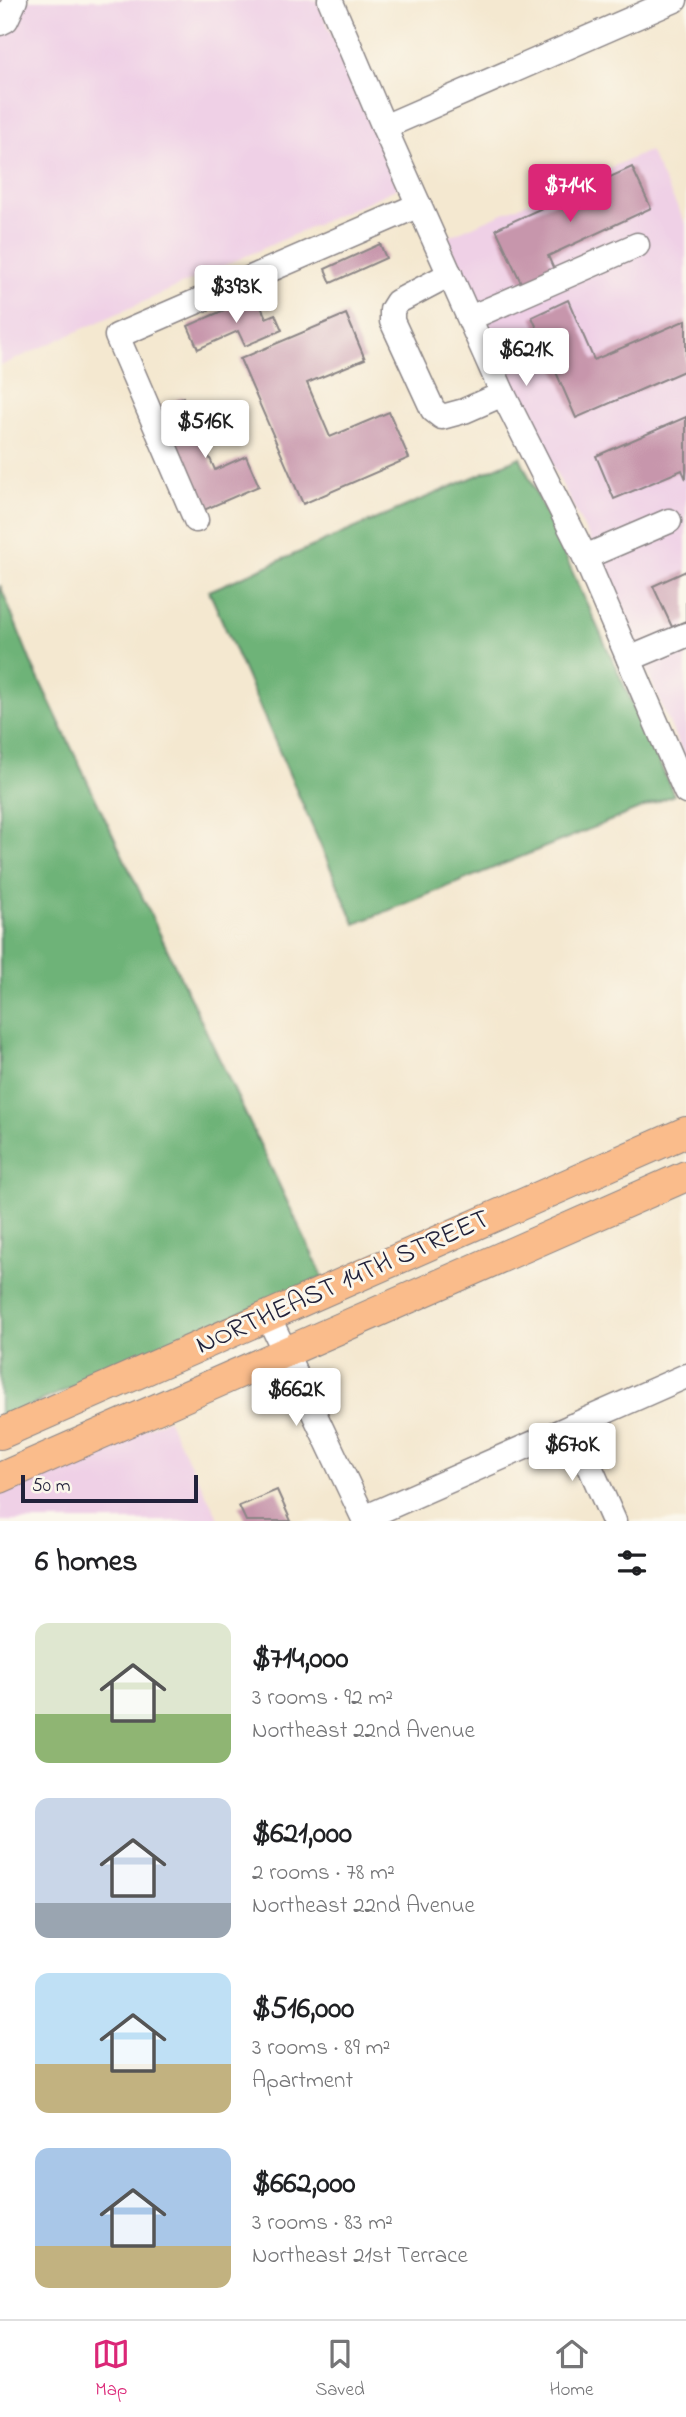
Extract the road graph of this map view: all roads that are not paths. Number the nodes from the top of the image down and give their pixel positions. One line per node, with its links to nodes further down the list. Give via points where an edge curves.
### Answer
1 (15, 0): 4 (street)
2 (330, 0): 5 (street)
3 (675, 0): 5 (street)
4 (0, 23)
5 (384, 127): 6 (street)
6 (419, 205): 8 (street); 11 (street, via 117,336)
7 (638, 245): 9 (street)
8 (450, 274): 9 (street); 10 (street, via 397,302 392,310 398,334 433,410 442,417)
9 (470, 318): 10 (street)
10 (503, 394): 13 (street)
11 (196, 520)
12 (669, 521): 13 (street)
13 (585, 557): 15 (street)
14 (686, 635): 15 (street)
15 (629, 659): 16 (street)
16 (680, 762): 17 (street)
17 (686, 792)
18 (686, 1132): 20 (main road, NORTHEAST 14TH STREET)
19 (686, 1176): 21 (main road, NORTHEAST 14TH STREET)
20 (268, 1316): 21 (street); 24 (main road, NORTHEAST 14TH STREET)
21 (285, 1352): 25 (main road, NORTHEAST 14TH STREET); 26 (street)
22 (686, 1376): 23 (street)
23 (572, 1426): 26 (street); 27 (street)
24 (0, 1434)
25 (0, 1478)
26 (365, 1519)
27 (614, 1521)

